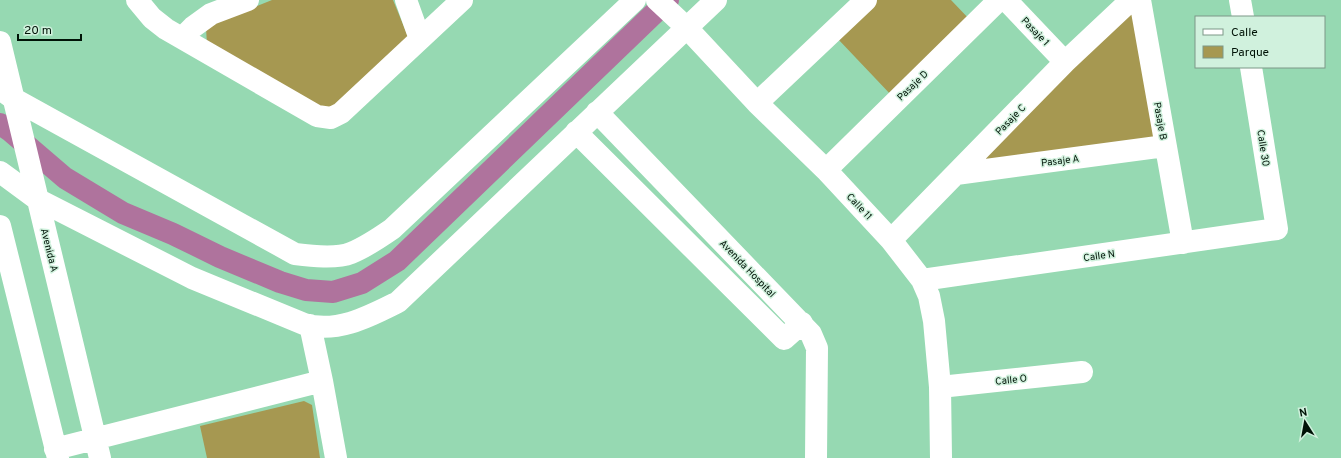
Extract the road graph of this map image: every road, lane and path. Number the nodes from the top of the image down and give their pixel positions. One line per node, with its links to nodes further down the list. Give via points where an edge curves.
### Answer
1 (137, 0): 16 (street, via 152,18)
2 (248, 0): 16 (street, via 211,14)
3 (406, 0): 17 (street)
4 (462, 0): 17 (street)
5 (635, 0): 21 (street, via 392,229 350,254 295,254)
6 (716, 0): 15 (street)
7 (866, 0): 22 (street)
8 (999, 0): 26 (street, Pasaje D)
9 (1006, 0): 19 (street, Pasaje 1)
10 (1131, 0): 19 (street, Pasaje C)
11 (1140, 0): 25 (street, Pasaje B)
12 (1240, 0): 14 (street)
13 (660, 3): 15 (street, Calle 11)
14 (1243, 16)
15 (687, 28): 22 (street, Calle 11); 23 (street)
16 (182, 38): 17 (street, via 317,116 331,118 341,113)
17 (420, 39)
18 (0, 42): 21 (street, Avenida A)
19 (1066, 62): 28 (street, Pasaje C)
20 (1251, 68): 31 (street, Calle 30)
21 (7, 94): 29 (street, Avenida A, via 24,142)
22 (758, 103): 26 (street, Calle 11)
23 (597, 112): 24 (street); 35 (street, Avenida Hospital)
24 (576, 132): 35 (street, via 784,339); 36 (street, via 398,302 365,318 322,327)
25 (1165, 146): 28 (street, Pasaje A); 33 (street, Pasaje B)
26 (826, 170): 32 (street, Calle 11)
27 (0, 172): 29 (street)
28 (956, 174): 32 (street, Pasaje C)
29 (37, 200): 36 (street, via 192,278); 40 (street, Avenida A)
30 (0, 226): 41 (street)
31 (1277, 229): 33 (street, Calle N)
32 (891, 240): 34 (street, Calle 11)
33 (1183, 243): 34 (street, Calle N)
34 (922, 280): 39 (street, Calle 11, via 929,296 934,321)
35 (802, 323): 43 (street, Avenida Hospital, via 811,334 817,348)
36 (310, 325): 38 (street)
37 (1082, 372): 39 (street, Calle O)
38 (322, 381): 40 (street); 42 (street)
39 (940, 387): 44 (street, Calle 11)
40 (98, 448): 41 (street)
41 (57, 453)
42 (336, 458)
43 (816, 458)
44 (941, 458)

